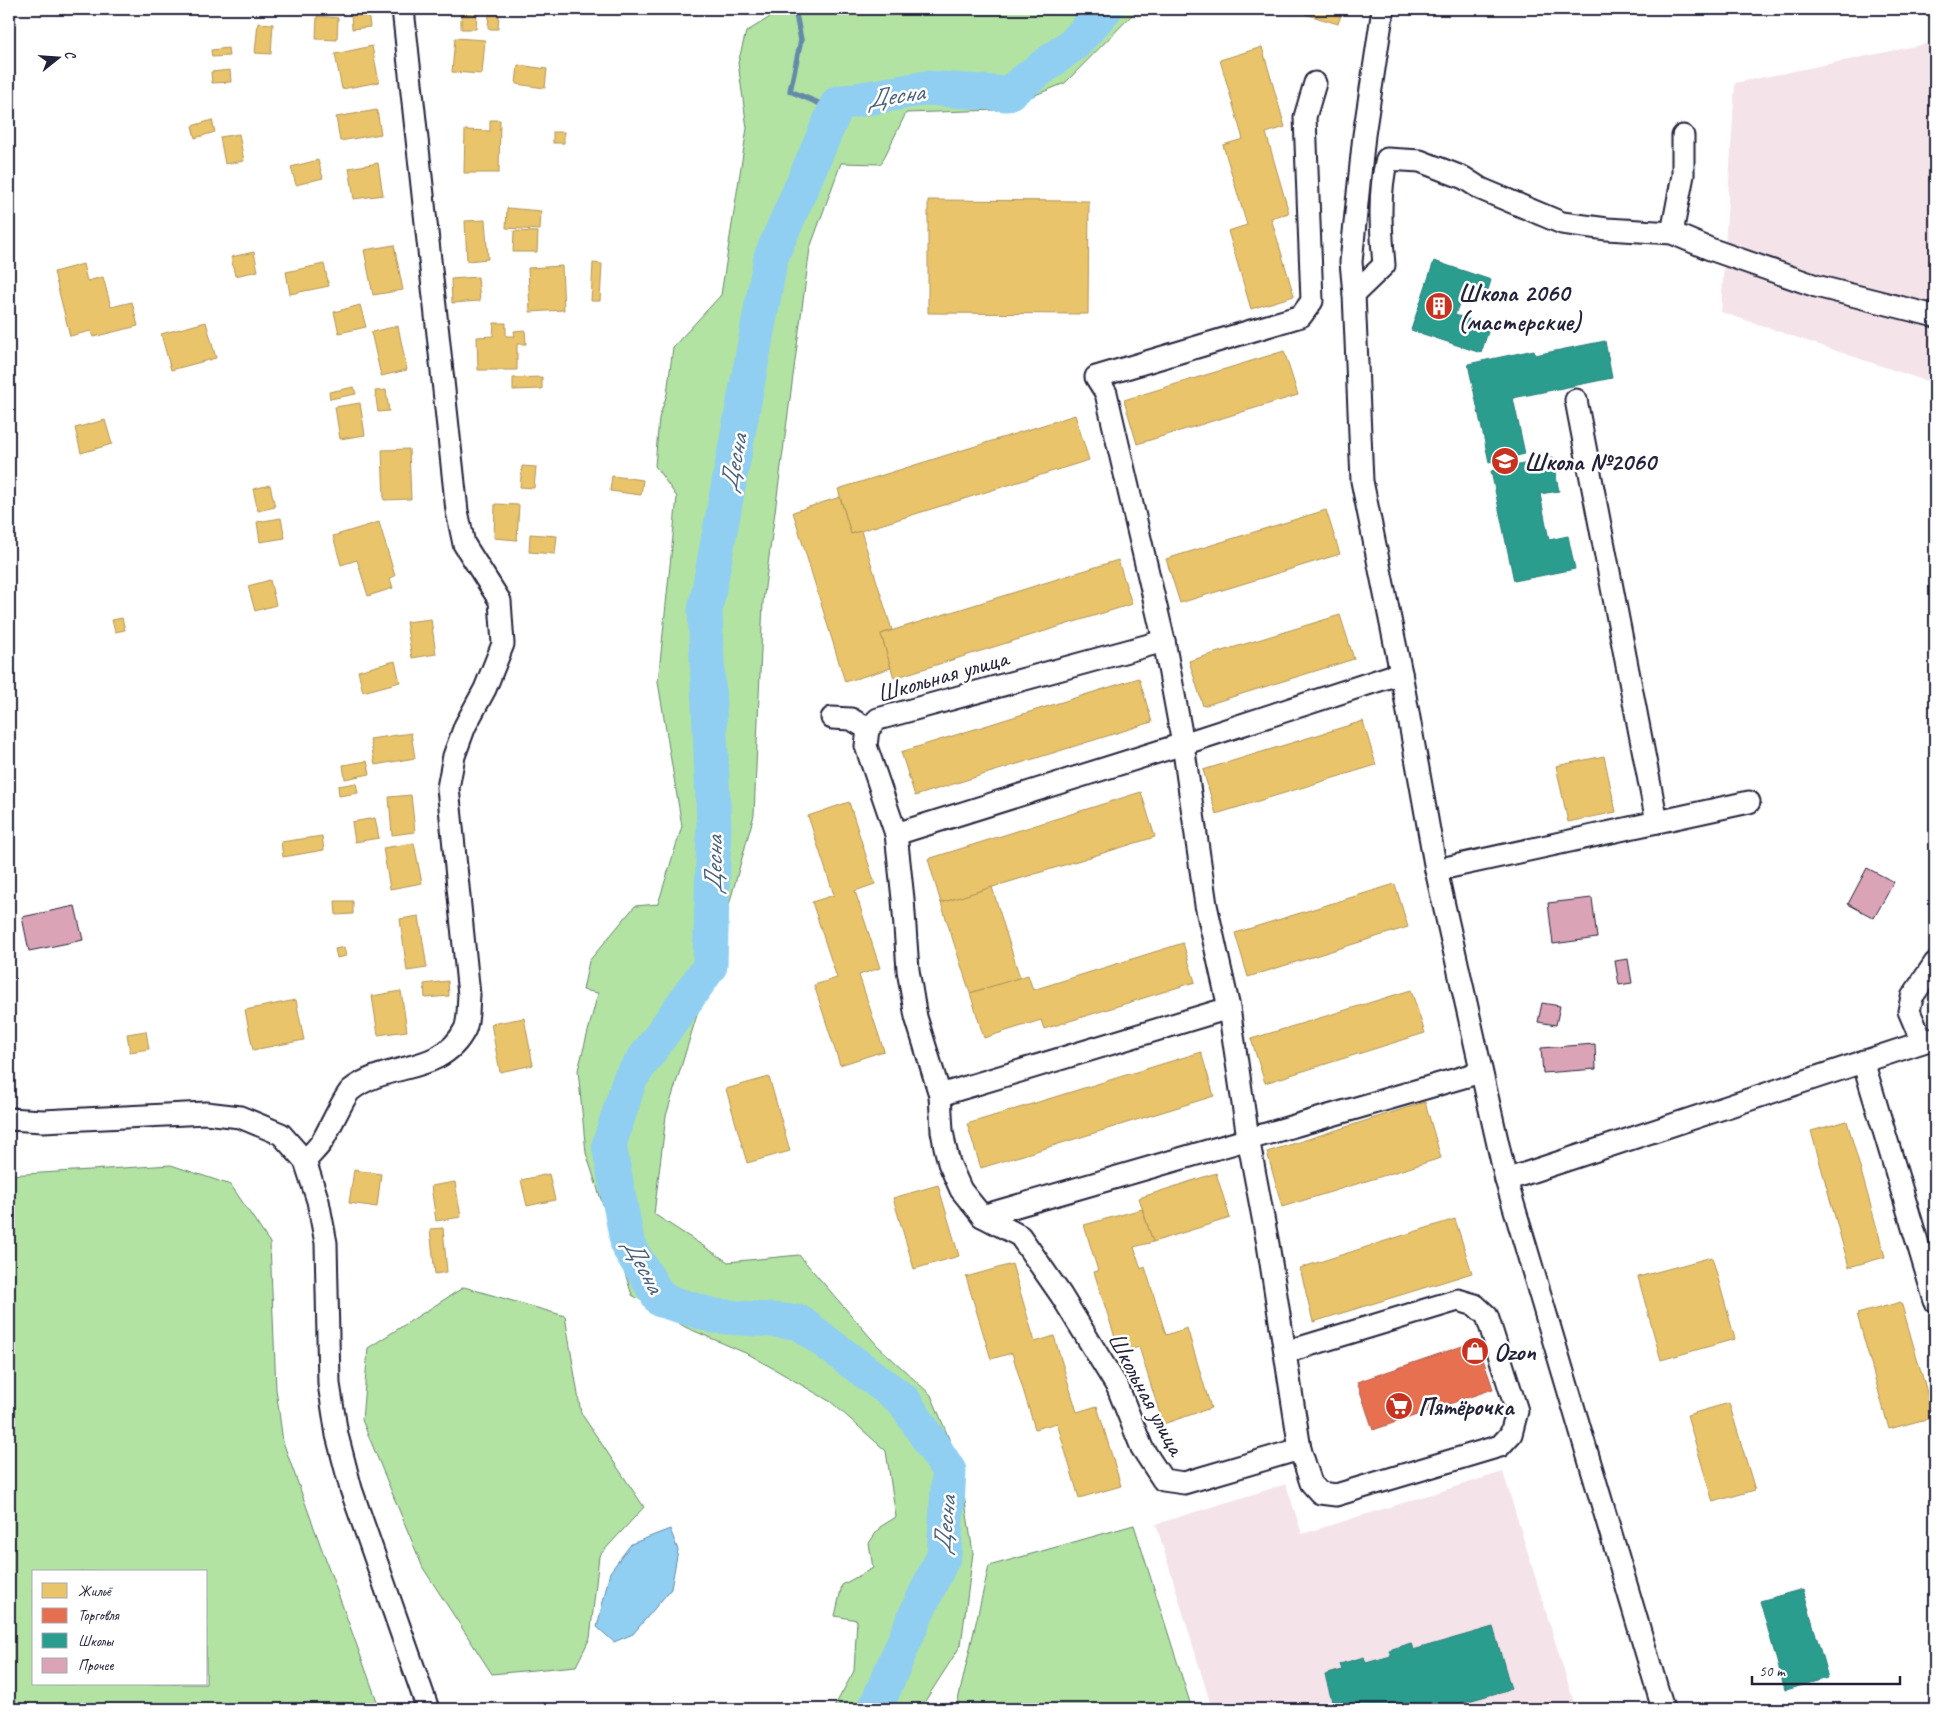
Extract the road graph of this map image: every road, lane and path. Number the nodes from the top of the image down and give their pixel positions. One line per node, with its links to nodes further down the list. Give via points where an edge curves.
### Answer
1 (403, 9): 26 (street, via 457,511 464,544 500,601 503,644 485,689 465,726 454,756 448,788 468,995 466,1028 449,1052 423,1064 364,1080 348,1092 322,1142)
2 (1383, 9): 6 (street, via 1364,134 1351,262)
3 (1315, 83): 9 (street, via 1305,116 1312,301 1301,316 1096,377 1106,393)
4 (1683, 136): 5 (street, via 1683,174)
5 (1672, 233): 6 (street, via 1562,223 1420,161 1387,159 1382,178 1384,265); 7 (street, via 1816,286)
6 (1354, 294): 10 (street, via 1362,481)
7 (1935, 316)
8 (1576, 400): 15 (street)
9 (1164, 641): 12 (street, Школьная улица, via 878,719); 13 (street)
10 (1401, 673): 13 (street); 17 (street)
11 (832, 718): 12 (street, via 851,719)
12 (868, 729): 16 (street, Школьная улица, via 866,746)
13 (1183, 744): 16 (street); 19 (street, via 1206,905)
14 (1749, 802): 15 (street)
15 (1657, 822): 17 (street)
16 (896, 834): 23 (street, Школьная улица, via 908,970 916,1017)
17 (1436, 870): 22 (street)
18 (1935, 963): 20 (street, via 1912,997 1909,1011)
19 (1229, 1008): 23 (street); 25 (street)
20 (1929, 1040): 21 (street)
21 (1862, 1061): 27 (street); 29 (street)
22 (1481, 1072): 25 (street); 27 (street)
23 (940, 1095): 28 (street, Школьная улица, via 942,1132 949,1163 961,1190)
24 (9, 1119): 26 (street, via 43,1121 206,1113 240,1117 281,1134)
25 (1248, 1138): 28 (street); 30 (street)
26 (305, 1161): 32 (street, via 318,1201 326,1242 329,1384 337,1435 351,1489)
27 (1506, 1180): 33 (street)
28 (982, 1216): 31 (street, Школьная улица, via 1020,1236 1061,1295 1118,1388 1142,1448 1163,1480 1184,1483)
29 (1935, 1301)
30 (1286, 1352): 31 (street); 31 (street, via 1458,1300 1475,1305 1487,1316 1517,1411 1511,1434 1500,1446 1336,1495 1320,1493 1311,1483)
31 (1300, 1449)
32 (428, 1709)
33 (1663, 1709)

